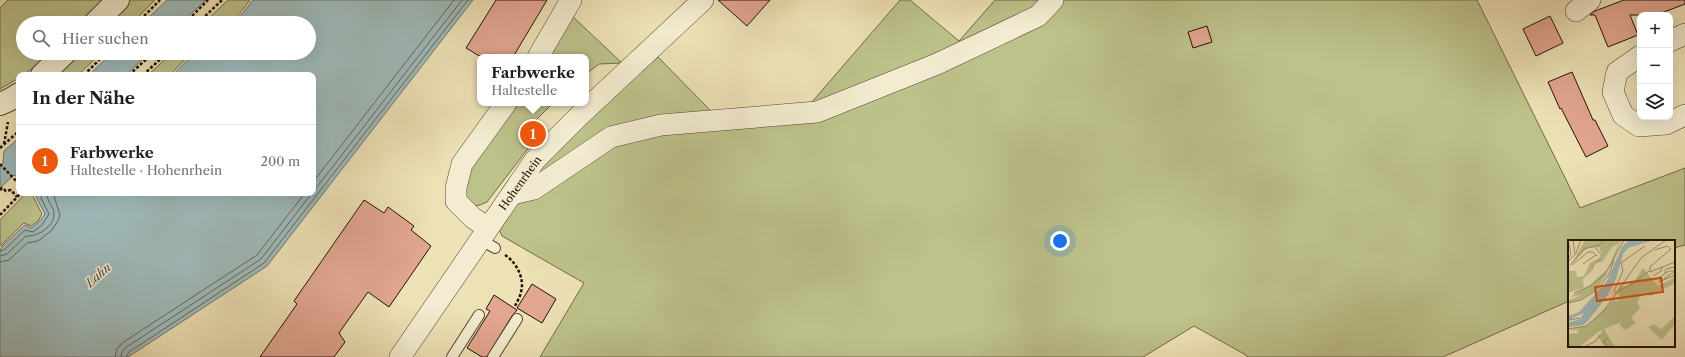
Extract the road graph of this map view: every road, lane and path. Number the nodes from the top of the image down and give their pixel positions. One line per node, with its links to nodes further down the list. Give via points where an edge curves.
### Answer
1 (118, 0): 8 (street)
2 (160, 0): 9 (path)
3 (208, 0): 10 (path)
4 (222, 0): 11 (path)
5 (571, 0): 14 (street)
6 (703, 0): 33 (street, Hohenrhein, via 535,160)
7 (1053, 0): 33 (street, via 1038,16 937,64 817,112 661,125 611,137 534,189)
8 (102, 16)
9 (143, 16)
10 (192, 16)
11 (205, 16)
12 (1685, 34): 13 (street)
13 (1673, 40)
14 (540, 54)
15 (1637, 58): 27 (street, via 1617,72 1613,92 1623,115 1639,126 1666,124)
16 (58, 60): 20 (street)
17 (99, 60): 21 (path)
18 (145, 60): 22 (path)
19 (160, 60): 23 (path)
20 (45, 72)
21 (87, 72)
22 (132, 72)
23 (146, 72)
24 (16, 96): 25 (street)
25 (0, 104)
26 (504, 106): 37 (street, via 462,164 456,188 456,201)
27 (1685, 115)
28 (16, 134): 29 (path)
29 (0, 148)
30 (0, 164): 31 (path)
31 (16, 181)
32 (0, 190): 34 (path, via 11,190)
33 (512, 194): 37 (street, Hohenrhein)
34 (16, 196)
35 (17, 197): 36 (path)
36 (0, 215)
37 (488, 239): 39 (path, via 517,267 522,282 521,292 514,307); 40 (street, Hohenrhein)
38 (479, 314): 41 (lane)
39 (517, 319): 42 (lane)
40 (400, 357)
41 (452, 357)
42 (493, 357)

